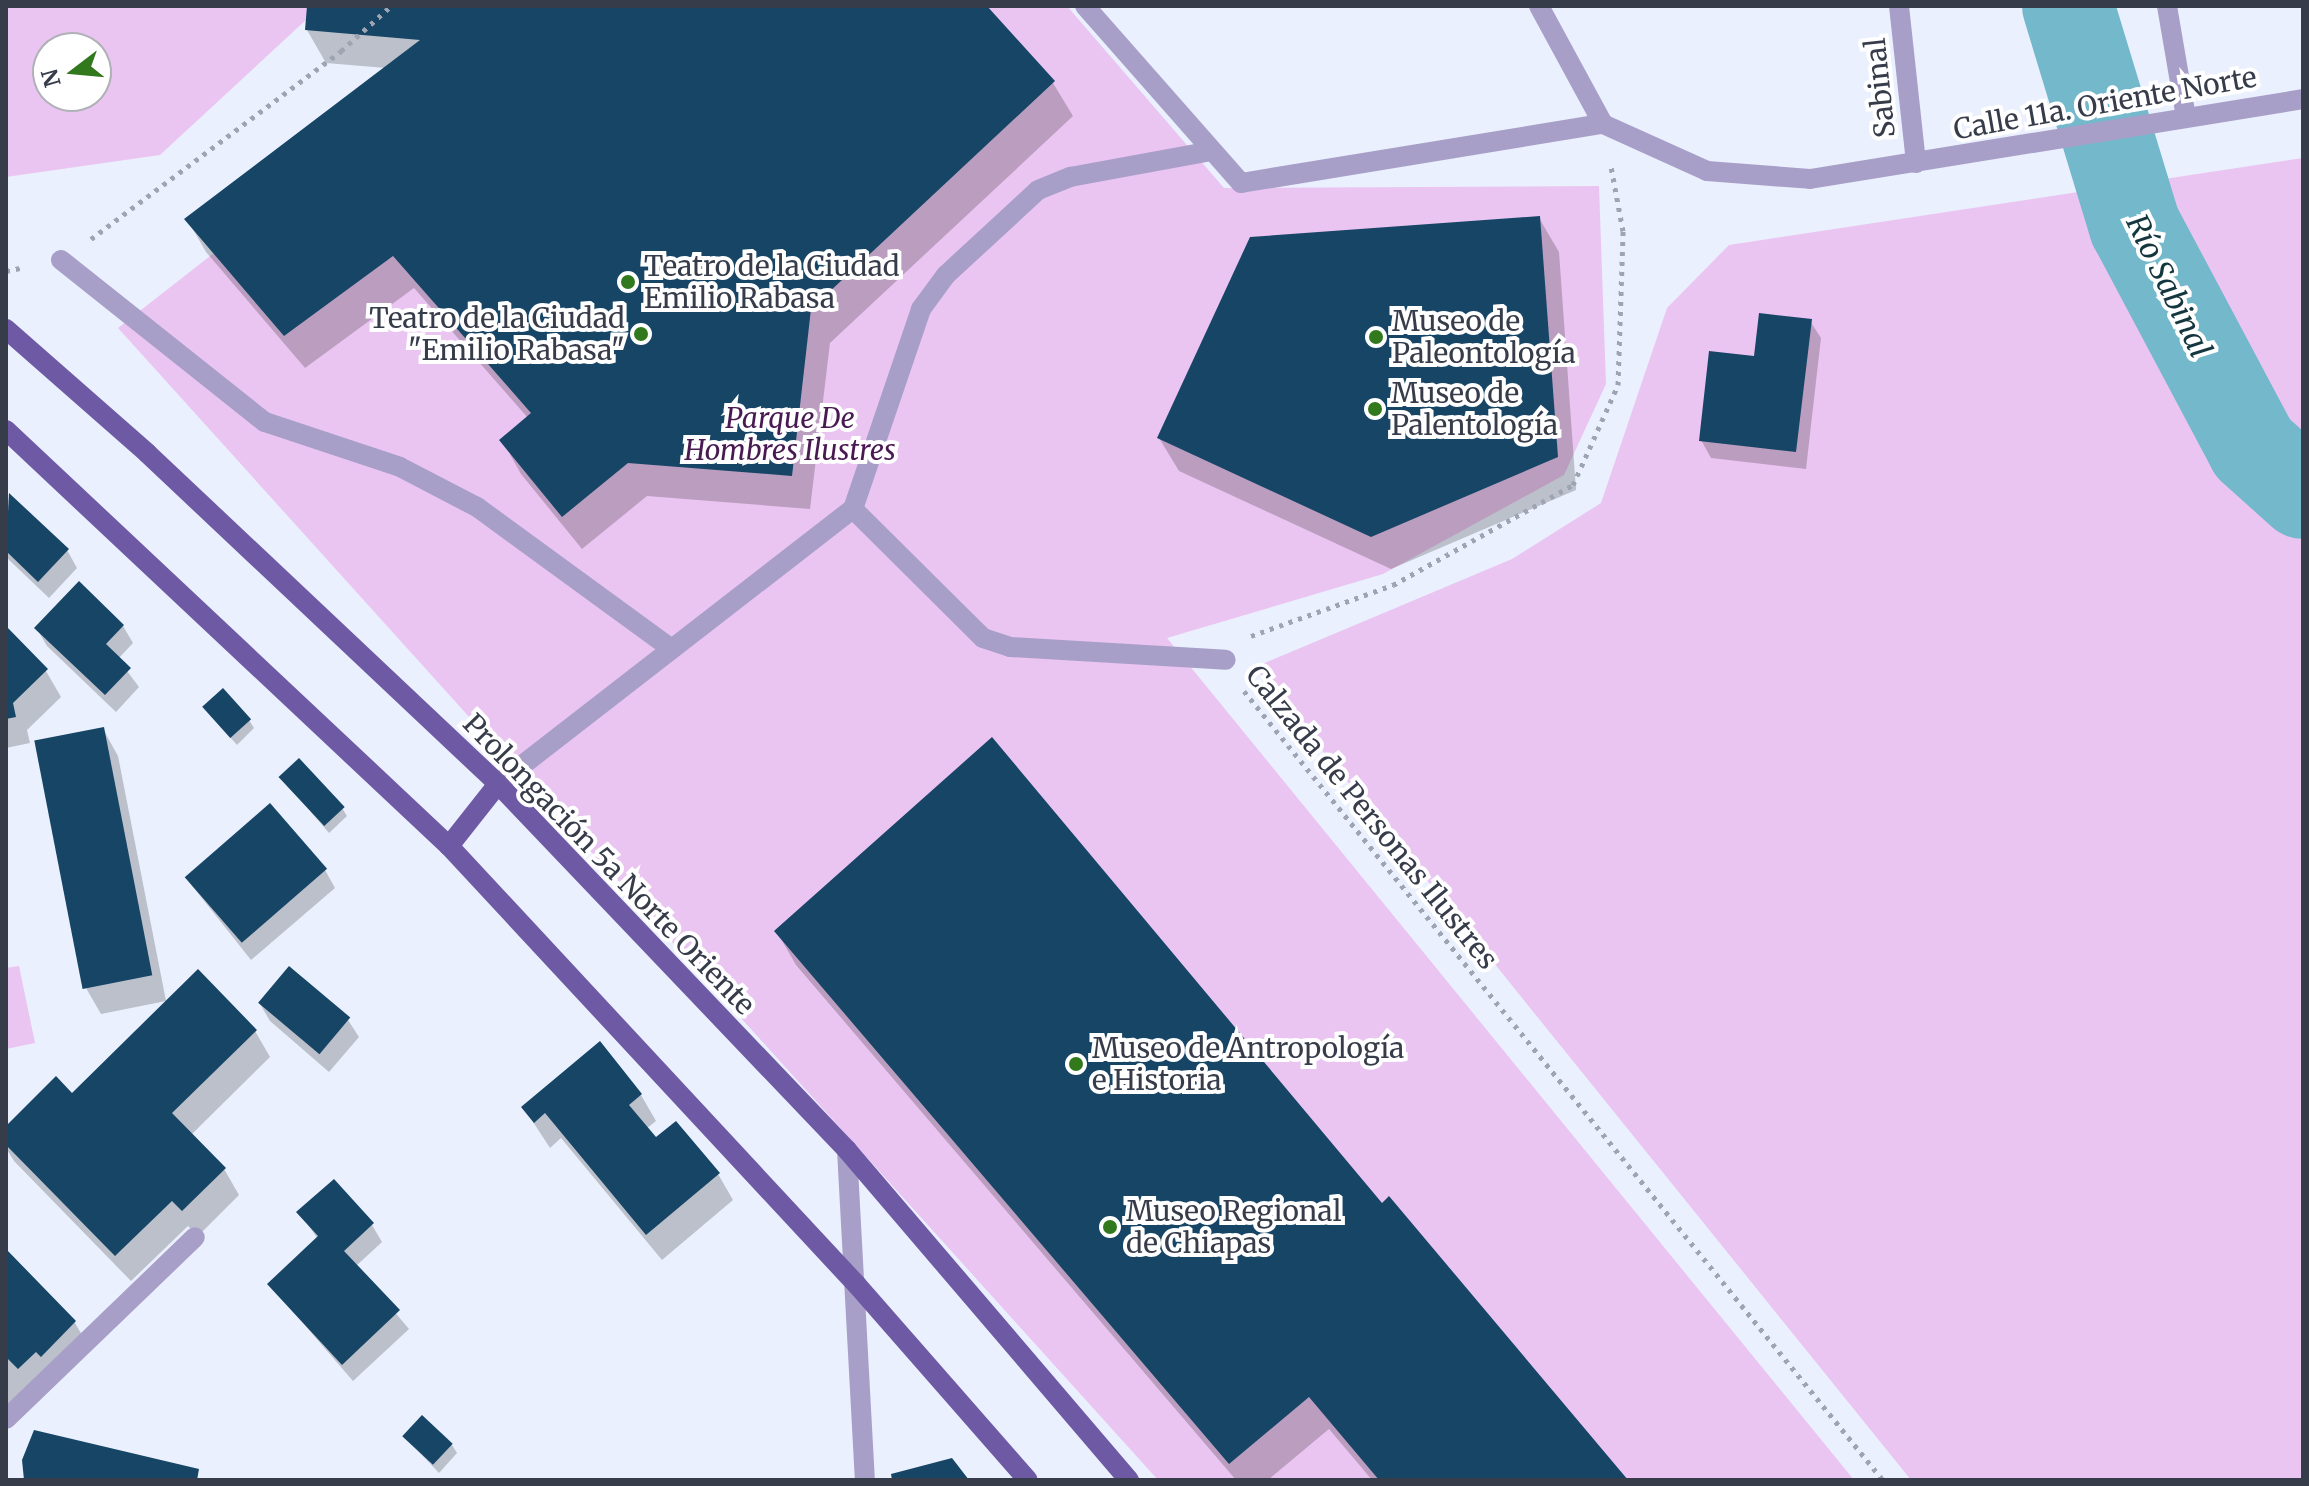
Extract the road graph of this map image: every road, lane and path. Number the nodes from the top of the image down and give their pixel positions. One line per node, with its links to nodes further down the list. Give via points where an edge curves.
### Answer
1 (391, 6): 11 (path, via 341,51)
2 (1085, 6): 9 (street)
3 (1539, 6): 8 (street)
4 (1899, 6): 10 (street, Sabinal)
5 (2167, 6): 7 (street)
6 (2303, 99): 7 (street, Calle 11a. Oriente Norte)
7 (2186, 117): 10 (street, Calle 11a. Oriente Norte)
8 (1603, 124): 9 (street, via 1241,183); 10 (street, Calle 11a. Oriente Norte, via 1707,171 1810,179); 17 (path, Calzada de Personas Ilustres, via 1623,231 1618,385 1573,485 1393,585 1232,646)
9 (1212, 151): 15 (street, via 1070,177 1038,190 946,275 921,309)
10 (1916, 163)
11 (61, 260): 12 (path); 16 (street, via 265,422 400,467 477,507)
12 (6, 271)
13 (6, 329): 18 (main road, Prolongación 5a Norte Oriente, via 147,453)
14 (6, 430): 19 (main road)
15 (853, 509): 16 (street); 17 (street, via 983,638 1010,647)
16 (672, 649): 18 (street)
17 (1226, 660): 27 (path, Calzada de Personas Ilustres, via 1231,675)
18 (498, 784): 19 (main road); 20 (main road, Prolongación 5a Norte Oriente)
19 (449, 846): 22 (main road)
20 (847, 1150): 22 (street); 26 (main road, Prolongación 5a Norte Oriente)
21 (195, 1237): 23 (street)
22 (857, 1285): 24 (street); 25 (main road)
23 (6, 1419)
24 (865, 1480)
25 (1028, 1480)
26 (1129, 1480)
27 (1883, 1480)

